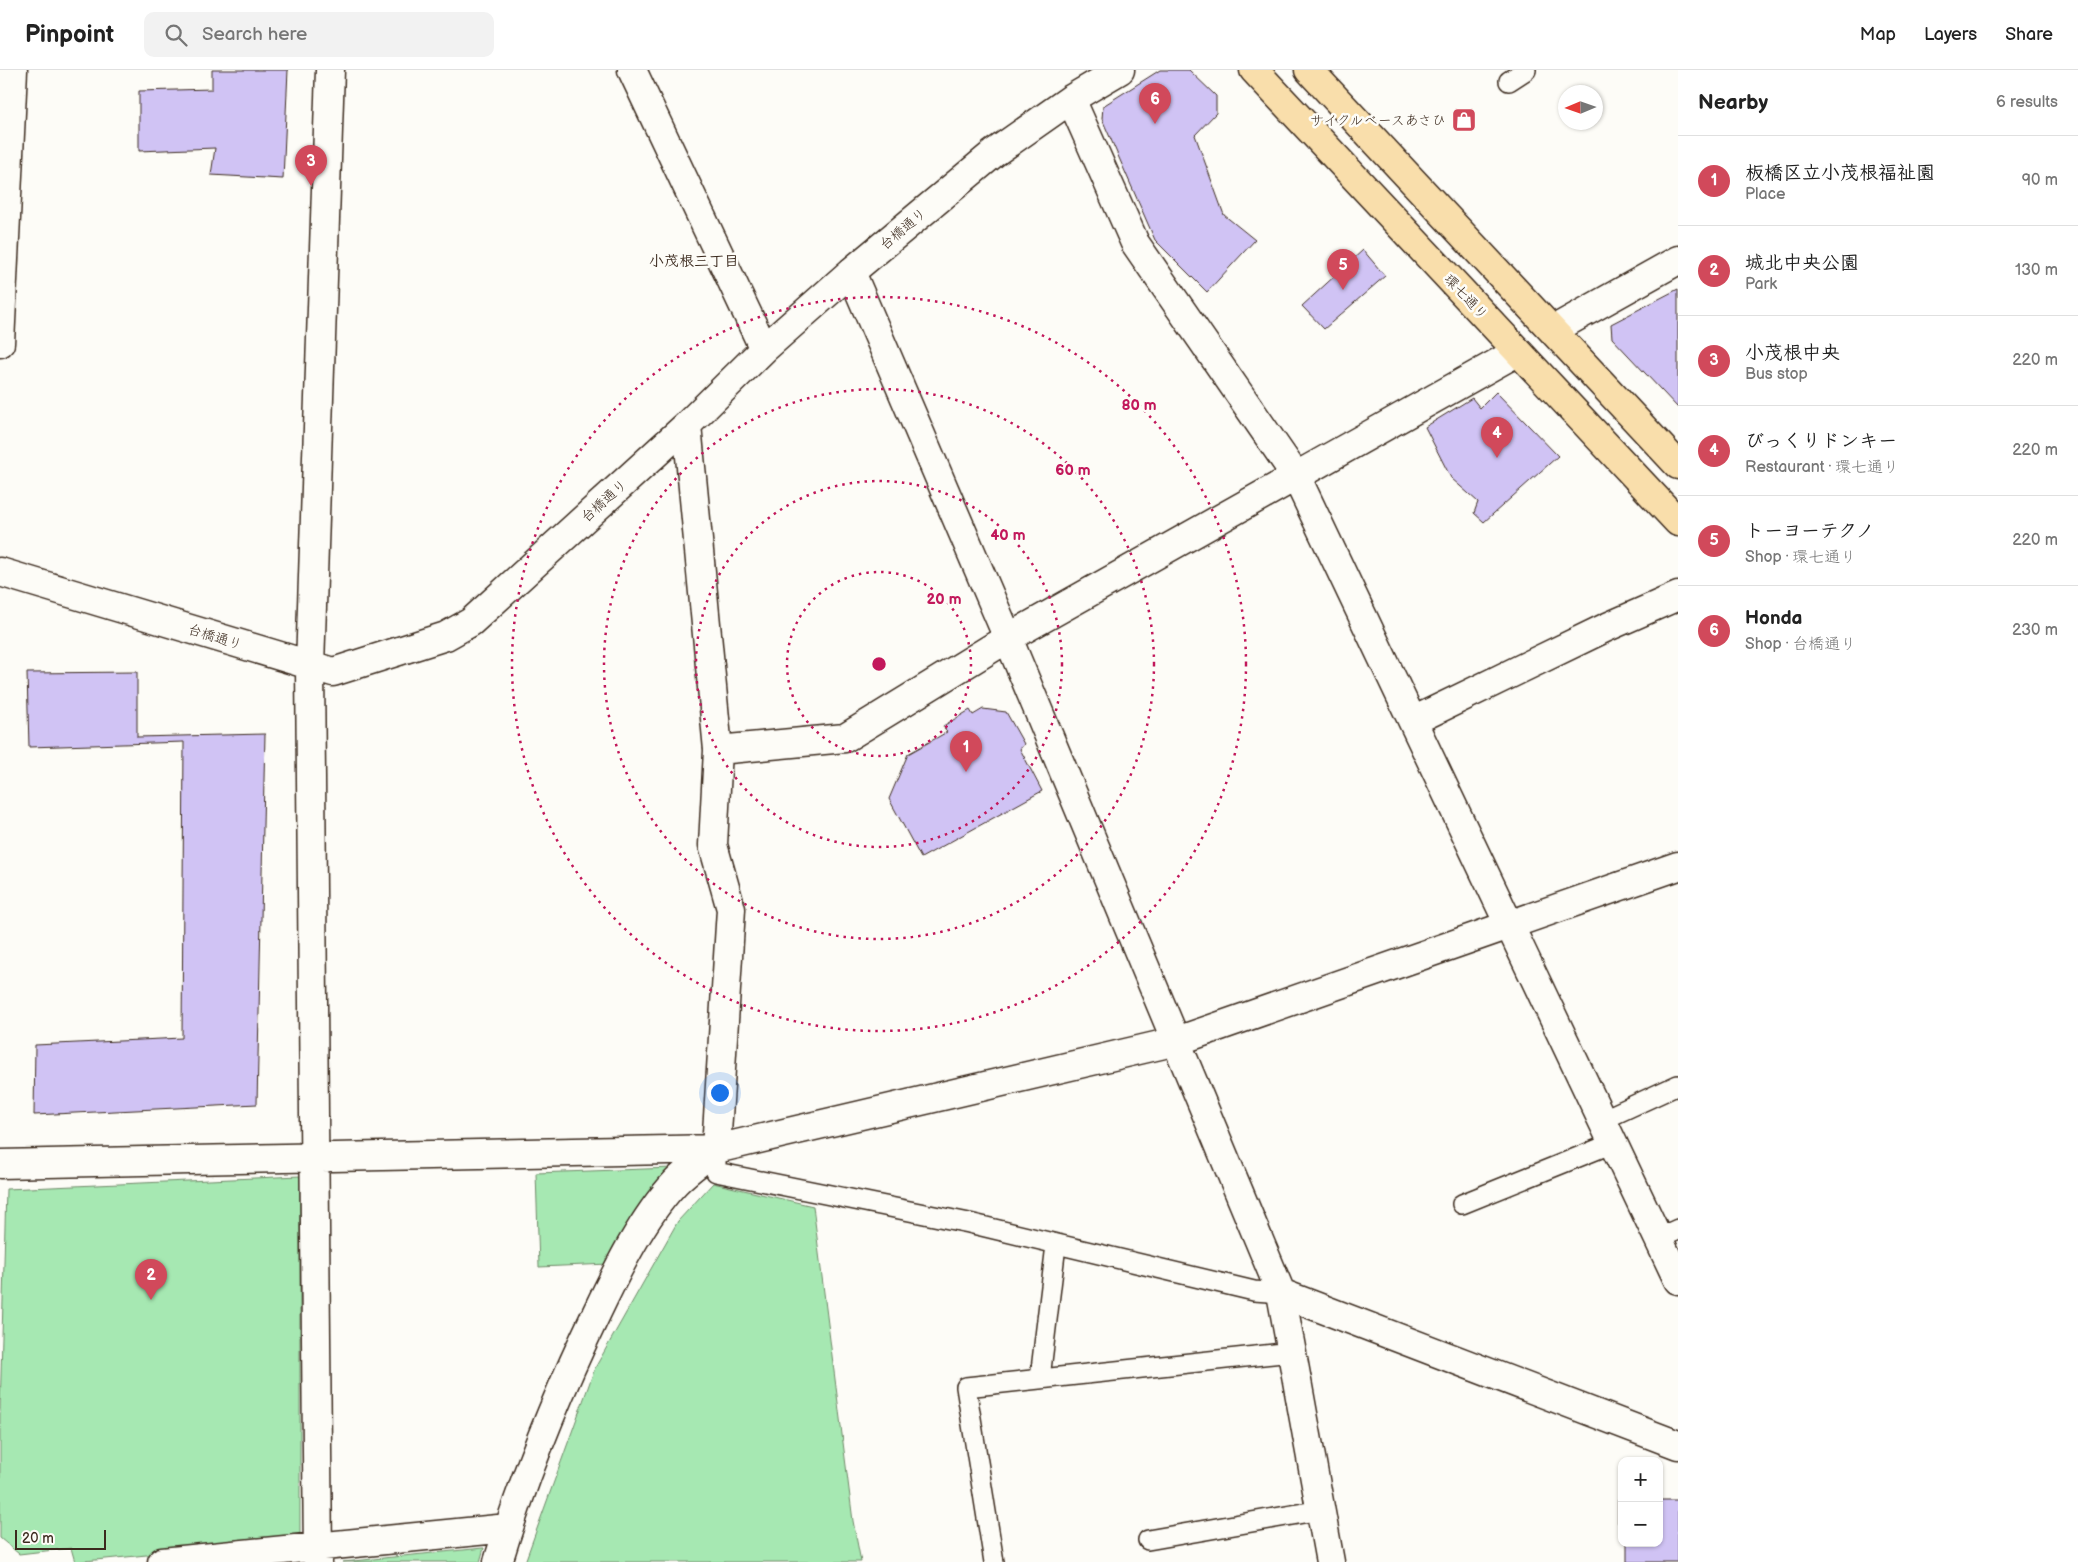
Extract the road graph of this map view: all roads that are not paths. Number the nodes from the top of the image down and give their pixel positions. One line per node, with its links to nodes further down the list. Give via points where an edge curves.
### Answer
1 (13, 70): 13 (street)
2 (330, 70): 23 (street)
3 (632, 70): 14 (street)
4 (1120, 70): 9 (street, 台橋通り)
5 (1254, 70): 15 (main road, 環七通り)
6 (1309, 70): 12 (main road)
7 (1526, 70): 8 (lane)
8 (1509, 81)
9 (1071, 99): 11 (street, 台橋通り, via 994,152); 18 (street, via 1135,243)
10 (1678, 260): 12 (street)
11 (851, 272): 14 (street, 台橋通り); 22 (street)
12 (1553, 330): 17 (main road)
13 (0, 343)
14 (764, 349): 16 (street, 台橋通り)
15 (1517, 352): 18 (street); 19 (main road, 環七通り)
16 (687, 425): 23 (street, 台橋通り, via 459,630 333,672); 25 (street)
17 (1678, 465)
18 (1296, 476): 22 (street); 24 (street)
19 (1678, 522)
20 (0, 572): 23 (street, 台橋通り)
21 (1678, 596): 24 (street)
22 (1008, 638): 25 (street, via 846,738); 28 (street)
23 (310, 666): 32 (street)
24 (1413, 721): 27 (street)
25 (718, 750): 31 (street, via 713,845 731,909)
26 (1678, 866): 27 (street)
27 (1510, 924): 28 (street); 30 (street)
28 (1177, 1041): 31 (street); 38 (street)
29 (1678, 1084): 30 (lane)
30 (1608, 1131): 34 (lane); 35 (street)
31 (716, 1149): 32 (street); 36 (lane, via 716,1172 969,1223); 43 (street, via 675,1183 653,1212 612,1281 554,1406)
32 (314, 1158): 33 (street); 45 (street)
33 (0, 1164)
34 (1462, 1204)
35 (1668, 1234): 37 (street)
36 (1056, 1245): 38 (lane, via 1254,1291); 40 (lane)
37 (1678, 1280)
38 (1282, 1293): 39 (street); 41 (street)
39 (1292, 1352): 40 (lane); 42 (street)
40 (1040, 1378): 48 (lane, via 966,1387)
41 (1678, 1445)
42 (1321, 1510): 44 (lane); 49 (street)
43 (508, 1528): 45 (street); 47 (street)
44 (1148, 1540)
45 (318, 1555): 46 (street)
46 (162, 1562)
47 (498, 1562)
48 (994, 1562)
49 (1330, 1562)

